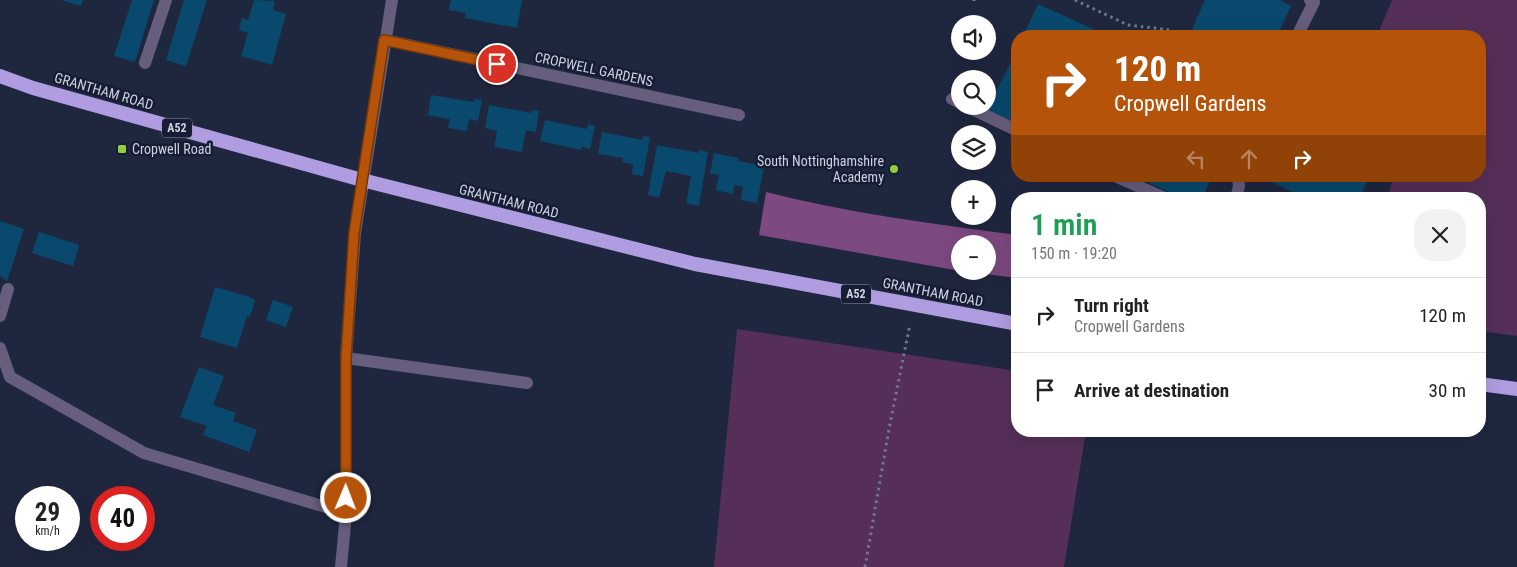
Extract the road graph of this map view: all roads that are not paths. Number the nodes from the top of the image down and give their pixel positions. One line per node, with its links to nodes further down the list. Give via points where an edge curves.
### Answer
1 (166, 0): 6 (street)
2 (392, 0): 5 (street)
3 (1310, 0): 4 (street, via 1314,2)
4 (1300, 30)
5 (384, 40): 8 (street, CROPWELL GARDENS); 11 (street)
6 (145, 63)
7 (0, 76): 11 (highway, GRANTHAM ROAD / A52, via 32,88)
8 (739, 115)
9 (985, 115): 10 (street)
10 (1011, 128)
11 (362, 180): 16 (highway, GRANTHAM ROAD / A52, via 695,264); 18 (street, via 354,233)
12 (1129, 182): 13 (street)
13 (1151, 192)
14 (8, 289): 15 (street)
15 (0, 316)
16 (1011, 323)
17 (0, 348): 22 (street, via 10,377 144,453)
18 (346, 358): 19 (street); 22 (street)
19 (527, 382)
20 (1486, 385): 21 (highway)
21 (1517, 389)
22 (346, 513): 23 (street)
23 (341, 567)

